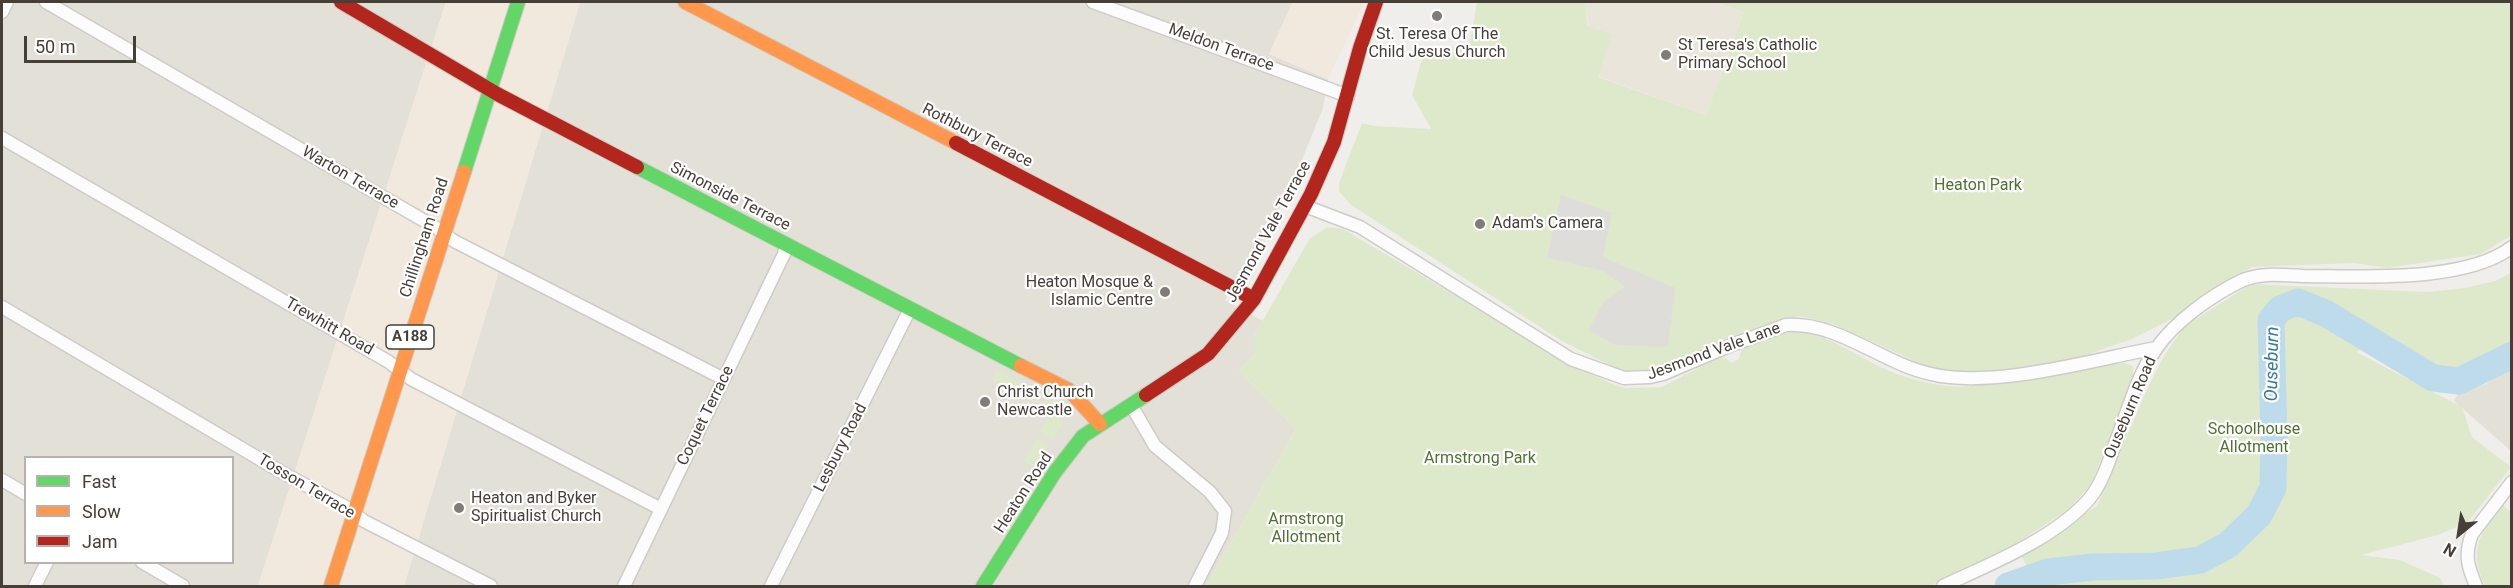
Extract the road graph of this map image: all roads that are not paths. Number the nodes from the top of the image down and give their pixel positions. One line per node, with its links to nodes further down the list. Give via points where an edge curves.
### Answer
1 (6, 2): 8 (street)
2 (46, 2): 13 (street, Warton Terrace)
3 (341, 2): 9 (street, Simonside Terrace)
4 (518, 2): 9 (street, Chillingham Road / A188)
5 (685, 2): 16 (street, Rothbury Terrace)
6 (1094, 2): 10 (street, Meldon Terrace)
7 (1376, 2): 10 (street)
8 (2, 12)
9 (490, 88): 13 (street, Chillingham Road / A188); 14 (street, Simonside Terrace)
10 (1348, 96): 12 (street, Jesmond Vale Terrace, via 1334,142)
11 (2, 138): 20 (street, Trewhitt Road)
12 (1305, 206): 16 (street, Jesmond Vale Terrace); 19 (street, Jesmond Vale Lane, via 1360,227 1571,359 1624,378 1663,374 1778,327 1795,324 1825,330 1910,368 1952,378 2011,375)
13 (444, 234): 20 (street, Chillingham Road / A188); 21 (street, Warton Terrace)
14 (786, 244): 18 (street, Simonside Terrace); 21 (street, Coquet Terrace)
15 (2511, 247): 19 (street, Ouseburn Road, via 2484,262 2424,273 2253,277 2189,315)
16 (1254, 299): 22 (street, Jesmond Vale Terrace, via 1208,354)
17 (2, 308): 28 (street, Tosson Terrace)
18 (910, 309): 23 (street, Simonside Terrace, via 1069,390); 36 (street, Lesbury Road)
19 (2156, 348): 39 (street, Ouseburn Road, via 2091,497 2030,544)
20 (399, 370): 27 (street, Trewhitt Road); 28 (street, Chillingham Road / A188)
21 (724, 379): 27 (street, Coquet Terrace)
22 (1131, 405): 23 (street, Jesmond Vale Terrace); 38 (street, via 1155,446 1223,506 1222,533)
23 (1100, 423): 37 (street, Heaton Road, via 1083,435 1055,472)
24 (2, 480): 26 (street)
25 (2511, 482): 40 (street, via 2469,542 2467,563)
26 (24, 493)
27 (661, 509): 35 (street, Coquet Terrace)
28 (354, 514): 33 (street, Chillingham Road / A188); 34 (street, Tosson Terrace)
29 (46, 564): 31 (street)
30 (145, 564): 32 (street)
31 (35, 586)
32 (183, 586)
33 (331, 586)
34 (491, 586)
35 (624, 586)
36 (771, 586)
37 (983, 586)
38 (1195, 586)
39 (1943, 586)
40 (2476, 586)

